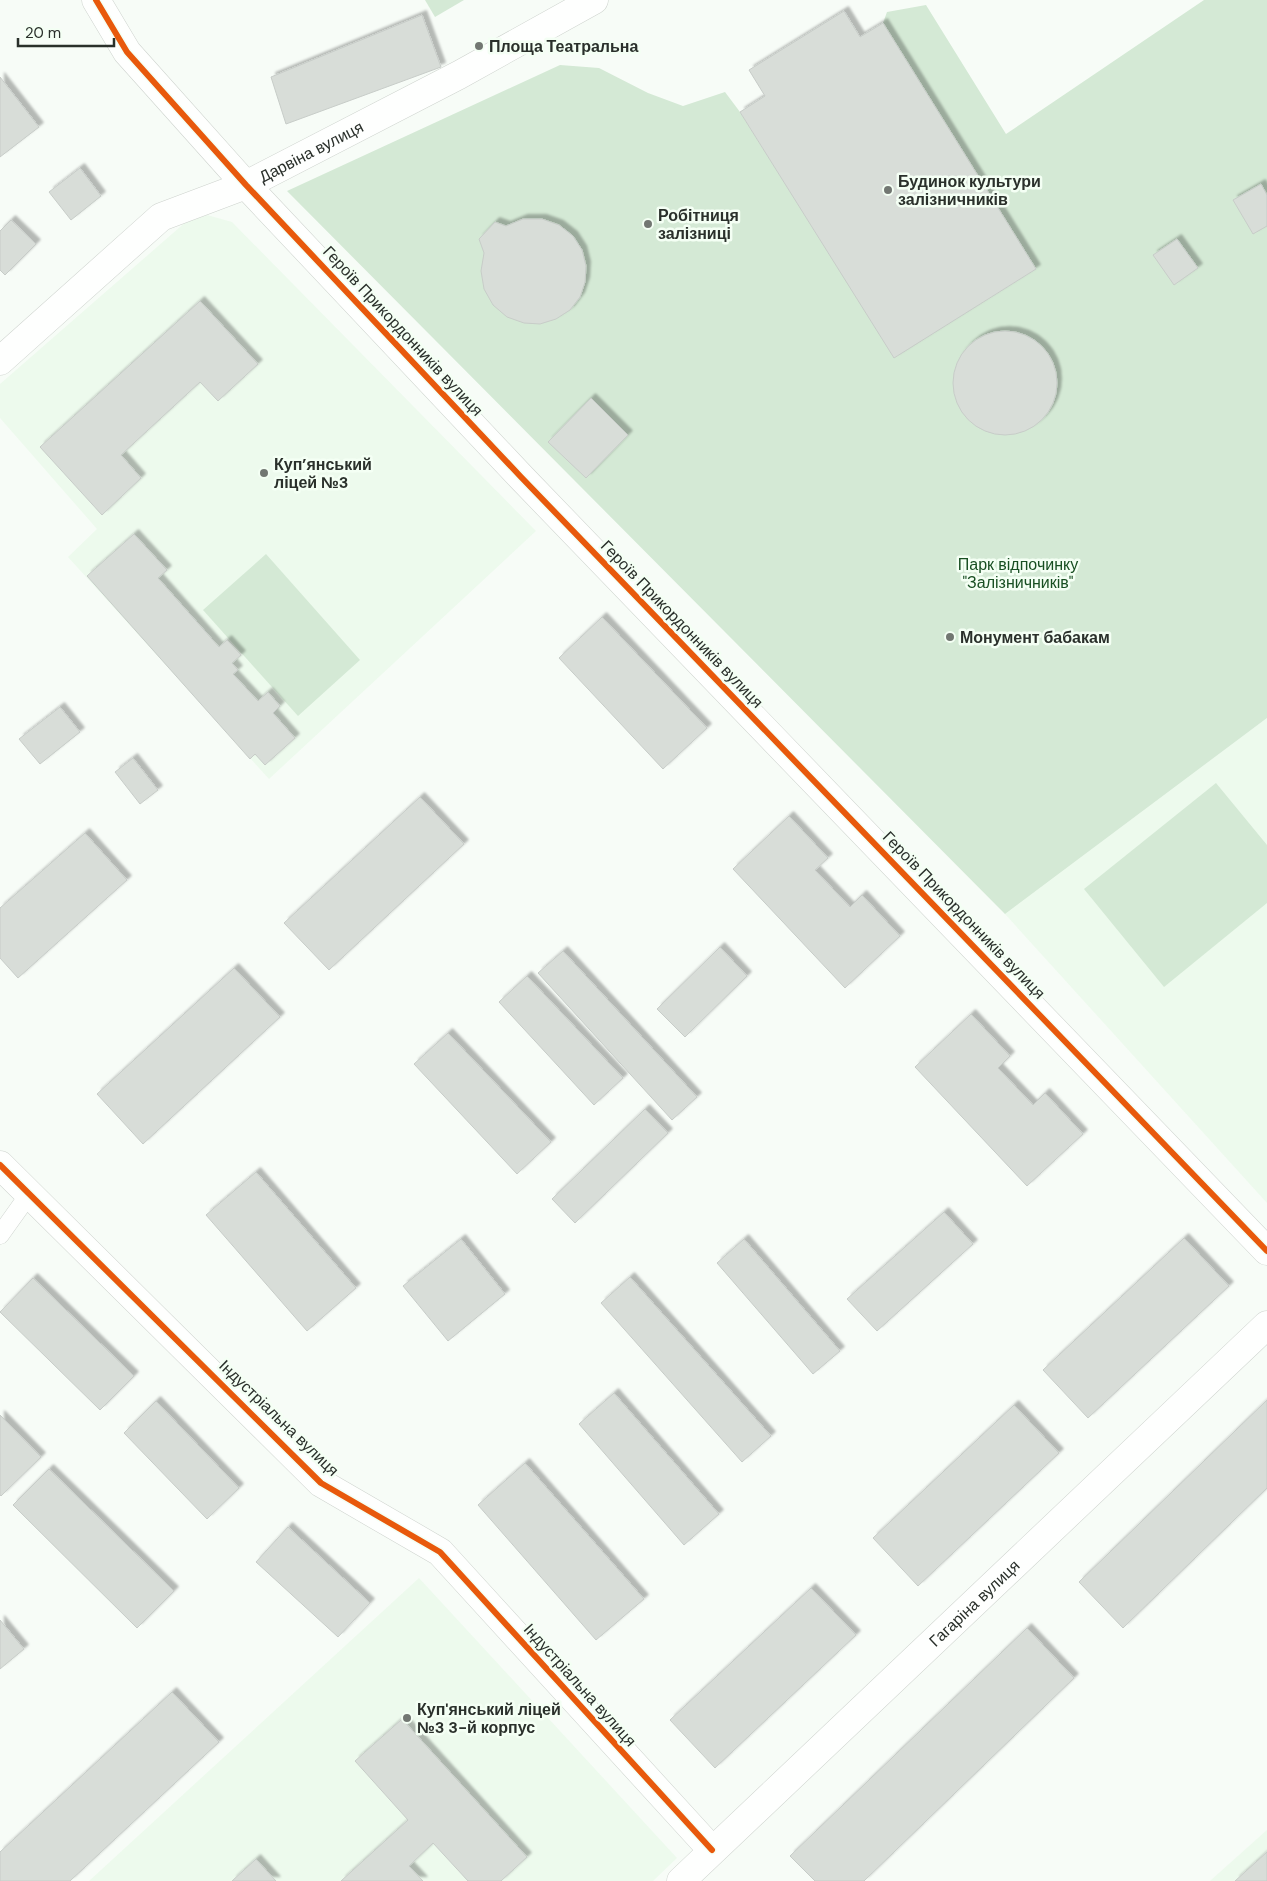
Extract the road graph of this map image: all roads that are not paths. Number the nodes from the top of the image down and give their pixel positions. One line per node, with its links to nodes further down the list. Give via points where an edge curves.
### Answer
1 (96, 0): 3 (street, Героїв Прикордонників вулиця, via 127,52)
2 (594, 0): 3 (street, Дарвіна вулиця, via 459,75)
3 (246, 185): 4 (street, Дарвіна вулиця, via 161,217); 8 (street, Героїв Прикордонників вулиця, via 548,504)
4 (0, 361)
5 (0, 1165): 6 (street, Індустріальна вулиця)
6 (30, 1194): 7 (lane); 10 (street, Індустріальна вулиця, via 321,1483 440,1552)
7 (0, 1235)
8 (1267, 1251)
9 (1267, 1324): 10 (street, Гагаріна вулиця)
10 (712, 1850): 11 (street, Гагаріна вулиця)
11 (682, 1881)

